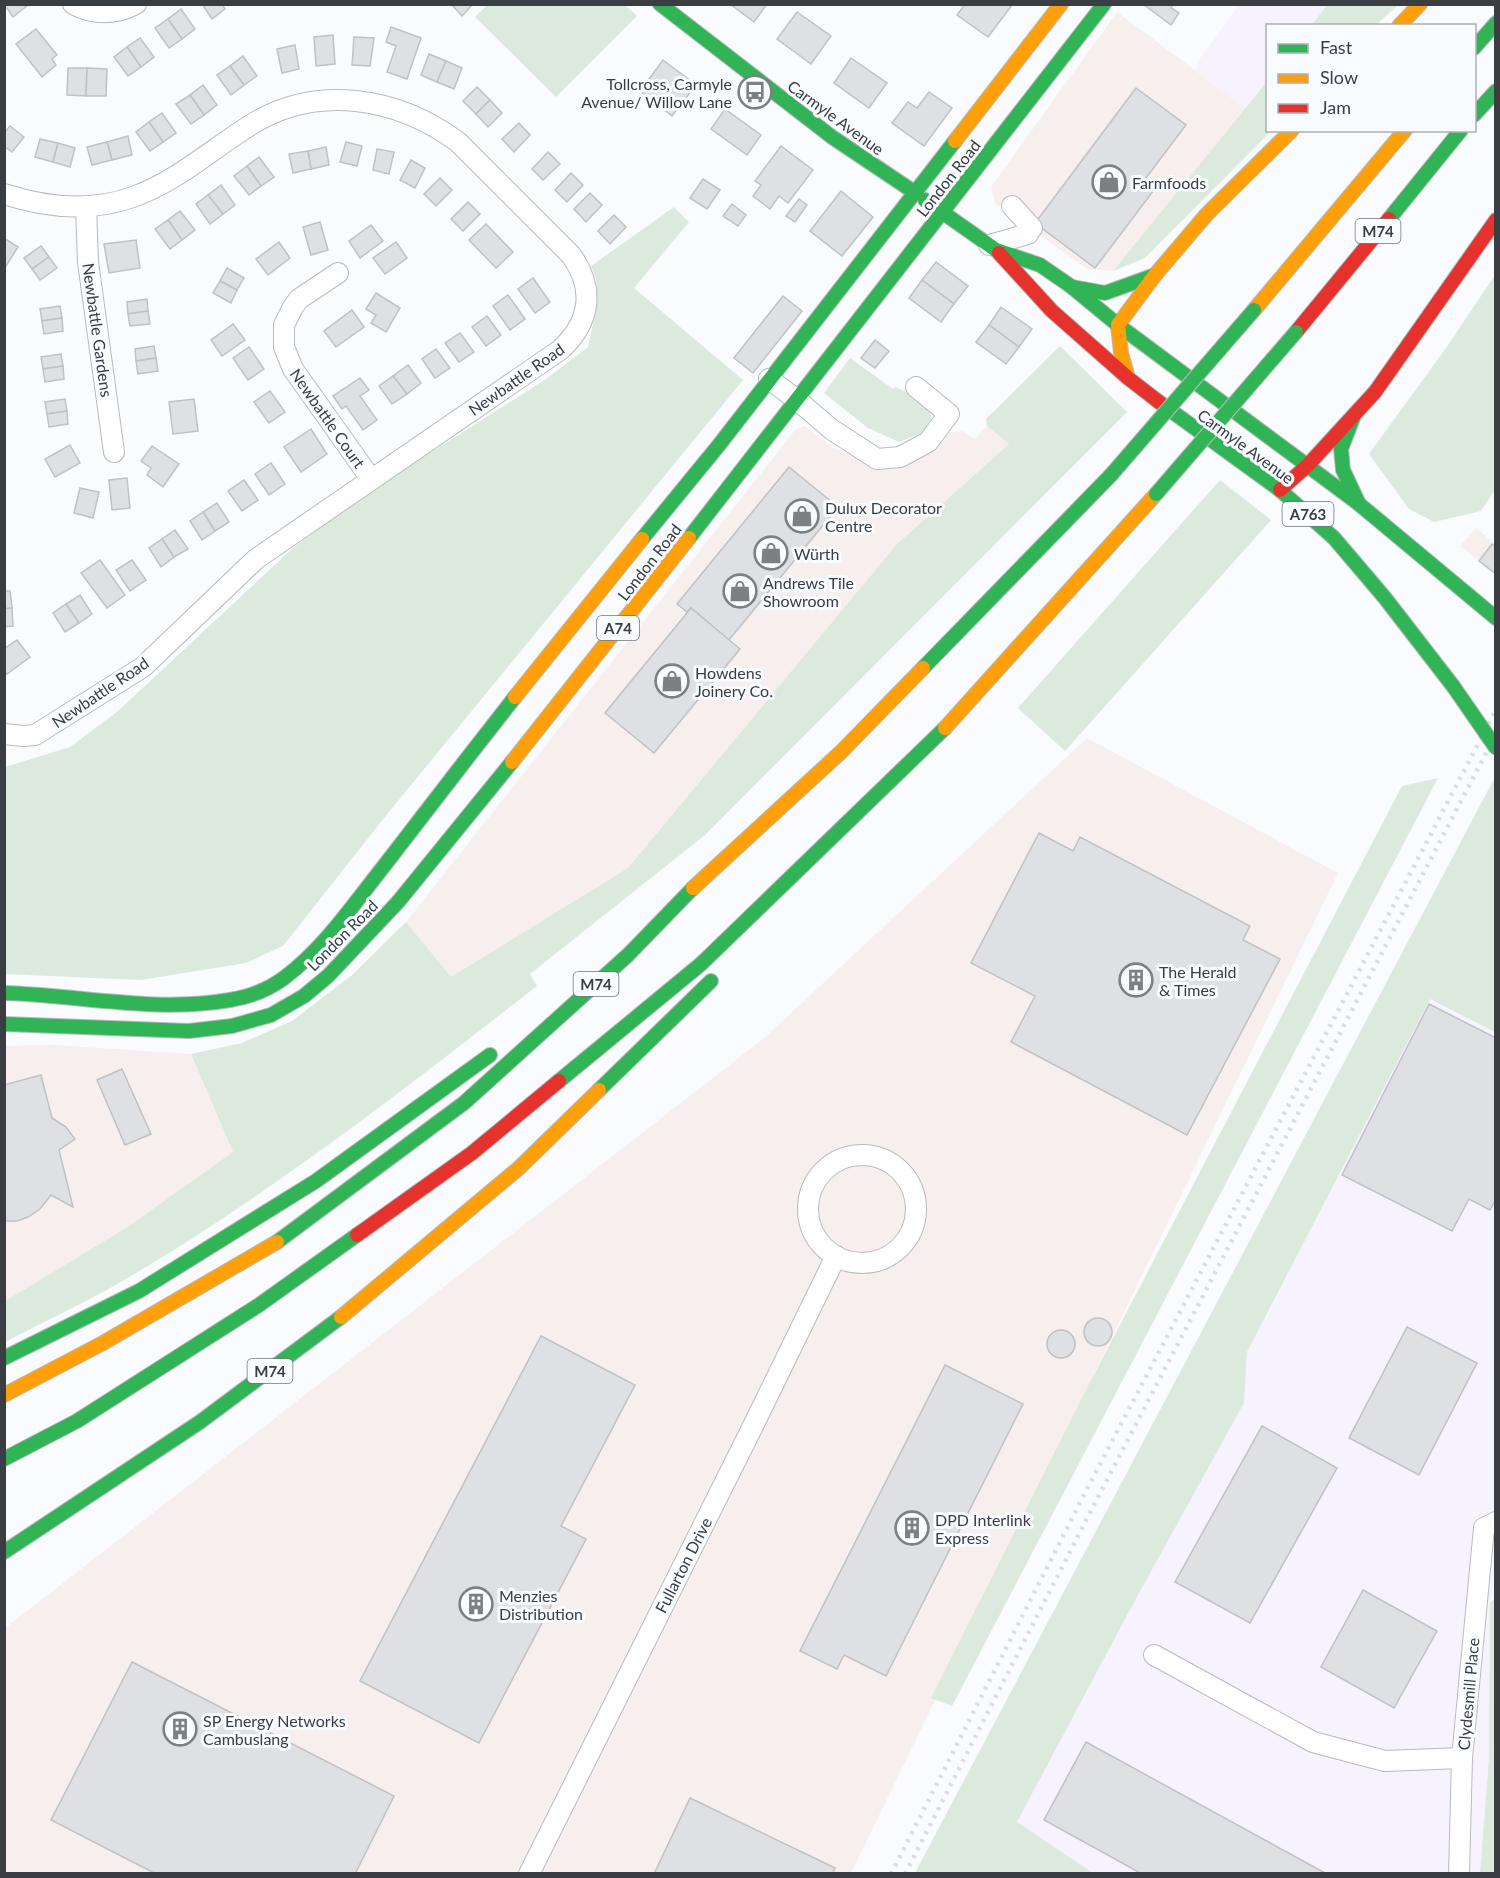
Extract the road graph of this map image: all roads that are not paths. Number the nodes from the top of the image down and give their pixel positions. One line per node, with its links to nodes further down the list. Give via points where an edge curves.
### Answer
1 (73, 4): 2 (street, via 105,13)
2 (136, 4)
3 (1061, 4): 15 (main road, London Road / A74)
4 (1104, 4): 19 (main road, London Road / A74)
5 (1420, 4): 8 (main road)
6 (666, 6): 15 (main road, Carmyle Avenue, via 832,137)
7 (1496, 22): 9 (main road)
8 (1401, 24)
9 (1476, 46)
10 (1496, 91): 11 (main road)
11 (1476, 113)
12 (1290, 132): 23 (main road, via 1207,214)
13 (1403, 132): 41 (main road, M74, bridge, via 1111,475 841,752 708,873)
14 (1459, 132): 38 (main road, M74, bridge, via 1296,332)
15 (914, 192): 19 (main road, Carmyle Avenue / A763); 27 (main road, London Road / A74)
16 (4, 194): 18 (street, Newbattle Road, via 45,205)
17 (1012, 206): 21 (street, via 1030,231)
18 (86, 207): 31 (street, Newbattle Gardens, via 88,262); 33 (street, Newbattle Road, via 110,204 154,188 185,172 250,125 306,104 346,100 386,106 424,120 458,142 571,255 583,274 586,308 577,331 560,350)
19 (942, 213): 21 (main road, Carmyle Avenue / A763); 29 (main road, London Road / A74)
20 (1496, 220): 30 (main road, via 1376,392)
21 (992, 248): 24 (main road, Carmyle Avenue / A763, via 1040,266); 26 (main road, Carmyle Avenue / A763, via 1052,312)
22 (338, 273): 33 (street, Newbattle Court, via 293,307 284,325 284,347 293,369)
23 (1155, 274): 24 (main road, via 1105,293); 25 (main road)
24 (1072, 287): 25 (main road, Carmyle Avenue / A763)
25 (1118, 325): 26 (main road); 32 (main road, Carmyle Avenue / A763)
26 (1128, 378): 34 (main road, Carmyle Avenue / A763)
27 (770, 379): 29 (street); 43 (main road, London Road / A74, via 552,649 333,931 294,970 265,990 221,1003 174,1005)
28 (916, 387): 29 (street, via 949,414 928,442 892,459 878,459 868,453)
29 (796, 399): 44 (main road, London Road / A74, via 579,679 398,902 304,996 271,1015 232,1026 189,1031)
30 (1353, 418): 32 (main road); 35 (main road, A763, via 1341,448 1343,470)
31 (114, 452)
32 (1308, 465): 34 (main road); 35 (main road, Carmyle Avenue / A763)
33 (371, 479): 37 (street, Newbattle Road, via 256,559 143,667 34,735)
34 (1280, 490): 39 (main road, Carmyle Avenue / A763, bridge, via 1334,538 1453,686)
35 (1359, 504): 36 (main road, Carmyle Avenue / A763)
36 (1494, 616)
37 (4, 734)
38 (934, 740): 40 (main road, M74); 50 (main road, M74, via 701,964 472,1153 260,1305 77,1421)
39 (1496, 748)
40 (775, 912)
41 (628, 955): 45 (main road, M74); 49 (main road, M74, via 464,1103 287,1236 103,1343)
42 (720, 972): 52 (main road, M74, via 519,1168 338,1320 200,1422)
43 (4, 993)
44 (4, 1024)
45 (524, 1030)
46 (505, 1044): 48 (main road, via 307,1187 139,1291)
47 (836, 1256): 47 (street, via 822,1246 808,1216 814,1183 838,1160 852,1155 882,1158 896,1166 914,1190 915,1220 910,1235 885,1258 869,1263); 55 (street, Fullarton Drive)
48 (4, 1358)
49 (4, 1395)
50 (4, 1459)
51 (1496, 1522): 54 (street, Clydesmill Place, via 1484,1528)
52 (4, 1552)
53 (1154, 1655): 54 (street, via 1313,1742 1385,1761)
54 (1462, 1758): 56 (street, Clydesmill Place)
55 (529, 1874)
56 (1459, 1874)

